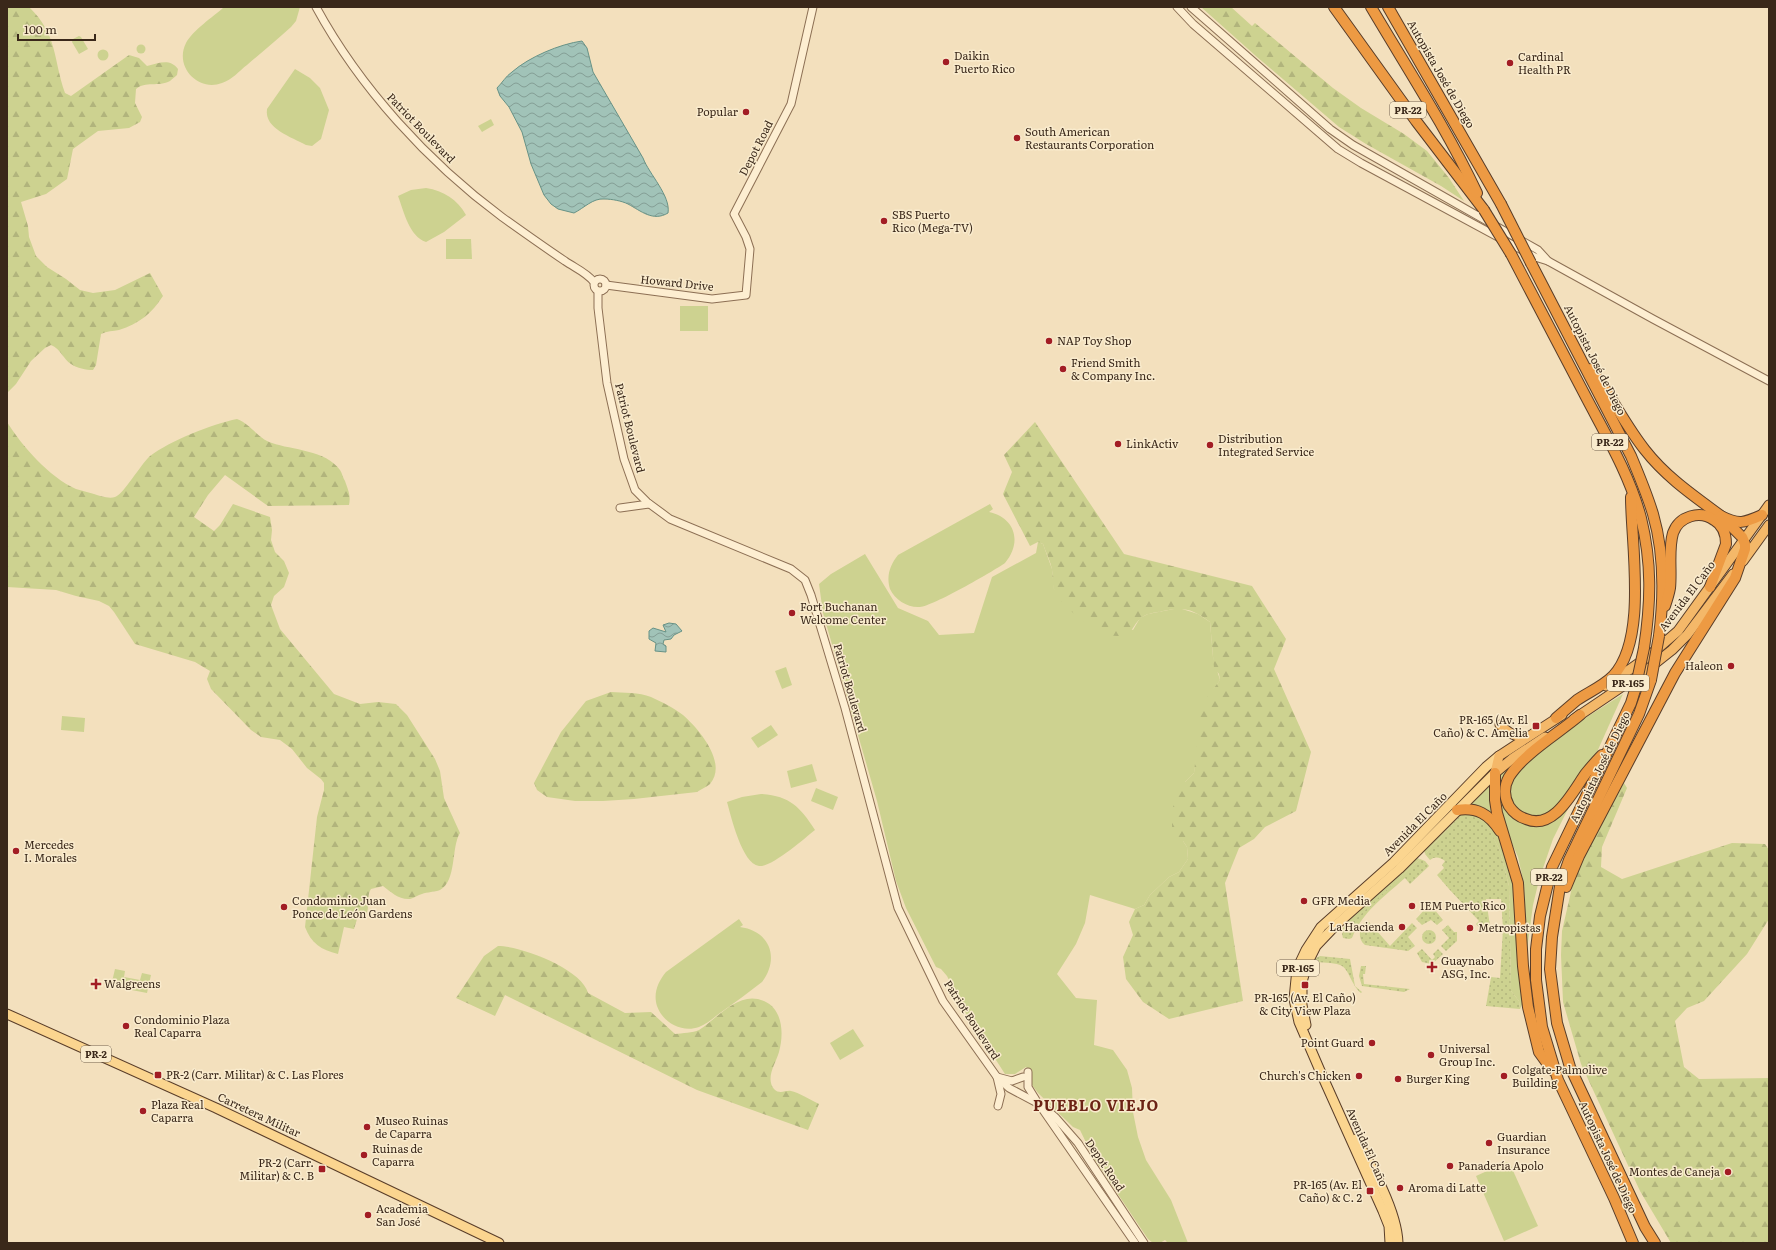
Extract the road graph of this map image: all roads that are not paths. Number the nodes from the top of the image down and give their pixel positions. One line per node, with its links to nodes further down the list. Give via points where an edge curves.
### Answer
1 (316, 7): 10 (street, Patriot Boulevard, via 368,87 423,148 463,186 502,217)
2 (813, 7): 13 (street, Depot Road, via 791,104 734,214 750,249)
3 (1177, 7): 9 (street, via 1193,24 1347,155 1535,257)
4 (1191, 7): 9 (street, via 1330,129 1352,145 1538,250)
5 (1334, 7): 8 (highway, Autopista José de Diego / PR-22)
6 (1372, 7): 8 (highway, Autopista José de Diego / PR-22, via 1456,152)
7 (1388, 7): 14 (highway, Autopista José de Diego / PR-22, bridge, via 1501,204)
8 (1484, 210): 16 (highway, Autopista José de Diego / PR-22, bridge, via 1511,254 1602,426)
9 (1548, 261): 15 (street)
10 (594, 282): 11 (street, via 602,279); 12 (street, via 593,287)
11 (606, 285): 12 (street, via 603,291); 13 (street, Howard Drive, via 712,299)
12 (598, 292): 17 (street, Patriot Boulevard, via 607,383 624,459 635,490)
13 (746, 296)
14 (1576, 350): 21 (highway, via 1607,389 1634,435 1654,461 1669,476); 26 (highway, Autopista José de Diego / PR-22, via 1631,456 1651,508 1660,562)
15 (1769, 381)
16 (1631, 487): 28 (highway, via 1635,579 1629,648 1614,675); 31 (highway, Autopista José de Diego / PR-22, bridge, via 1641,518 1650,590 1644,648 1635,690)
17 (650, 504): 19 (street); 38 (street, Patriot Boulevard, via 678,522 790,569 805,580 845,708 898,908 943,1001)
18 (1769, 505): 20 (highway, Avenida El Caño / PR-165)
19 (620, 508)
20 (1762, 515): 21 (highway, via 1739,523); 23 (highway, Avenida El Caño / PR-165)
21 (1721, 516): 23 (highway)
22 (1769, 524): 24 (highway, Avenida El Caño / PR-165)
23 (1744, 540): 24 (highway, via 1745,548); 25 (highway, Avenida El Caño / PR-165)
24 (1738, 567): 27 (highway, Avenida El Caño / PR-165, via 1687,635 1672,650); 36 (highway, via 1735,578 1674,673 1579,856)
25 (1710, 587): 26 (highway, via 1726,544 1726,537 1714,519 1703,515 1691,516 1681,522 1674,532 1670,590); 28 (highway, Avenida El Caño / PR-165, via 1665,644)
26 (1662, 616): 36 (highway, Autopista José de Diego / PR-22, bridge, via 1651,680 1639,714 1569,860 1560,886)
27 (1580, 715): 31 (highway, via 1512,773 1507,781 1505,795 1508,805 1515,813 1527,820 1537,821 1556,812); 33 (highway, Avenida El Caño / PR-165, via 1513,758)
28 (1556, 718): 30 (highway, Avenida El Caño / PR-165)
29 (1500, 725): 30 (highway, via 1509,734)
30 (1527, 737): 32 (highway, Avenida El Caño / PR-165)
31 (1611, 744): 39 (highway, Autopista José de Diego / PR-22, via 1558,853 1540,916 1536,949 1538,1003 1542,1027)
32 (1499, 756): 33 (highway); 46 (main road, Avenida El Caño / PR-165, via 1394,862 1321,927 1297,969 1294,999 1299,1022 1383,1211 1389,1226)
33 (1495, 773): 34 (main road, Avenida El Caño / PR-165); 35 (highway, via 1495,800)
34 (1457, 810): 35 (highway, via 1469,809 1483,813 1494,822); 47 (main road, Avenida El Caño / PR-165, via 1399,869 1318,943 1307,964 1302,982 1305,1024 1381,1188 1395,1223)
35 (1506, 841): 39 (highway, via 1518,883 1522,966 1533,1031 1539,1052)
36 (1558, 905): 49 (highway, Autopista José de Diego / PR-22, via 1550,969 1563,1045 1595,1122)
37 (7, 1014): 43 (main road, Carretera Militar / PR-2, via 216,1108)
38 (996, 1077): 40 (street, Patriot Boulevard); 41 (street, via 1012,1081 1026,1074 1032,1097); 42 (street, via 1001,1094)
39 (1558, 1080): 48 (highway, Autopista José de Diego / PR-22)
40 (1012, 1090): 41 (street, Depot Road)
41 (1041, 1105): 44 (street, Depot Road); 45 (street, Depot Road, via 1078,1143)
42 (998, 1106)
43 (499, 1243)
44 (1135, 1243)
45 (1144, 1243)
46 (1390, 1243)
47 (1398, 1243)
48 (1633, 1243)
49 (1655, 1243)

